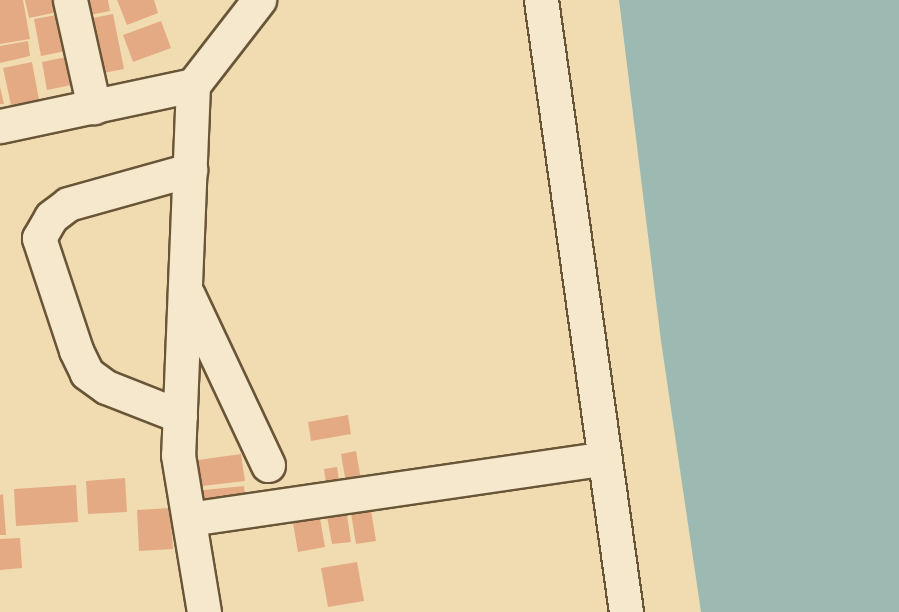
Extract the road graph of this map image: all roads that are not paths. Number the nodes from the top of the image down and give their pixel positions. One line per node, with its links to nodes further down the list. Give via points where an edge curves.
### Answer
1 (70, 0): 5 (street)
2 (259, 0): 4 (street)
3 (541, 0): 10 (street)
4 (193, 85): 5 (street); 7 (street)
5 (94, 107): 6 (street)
6 (0, 126)
7 (190, 170): 8 (street); 9 (street, via 68,204 51,217 39,238 87,373 106,387)
8 (185, 288): 9 (street); 11 (street)
9 (180, 416): 12 (street, via 178,455)
10 (602, 459): 12 (street); 14 (street)
11 (267, 465)
12 (189, 519): 13 (street)
13 (204, 612)
14 (626, 612)

